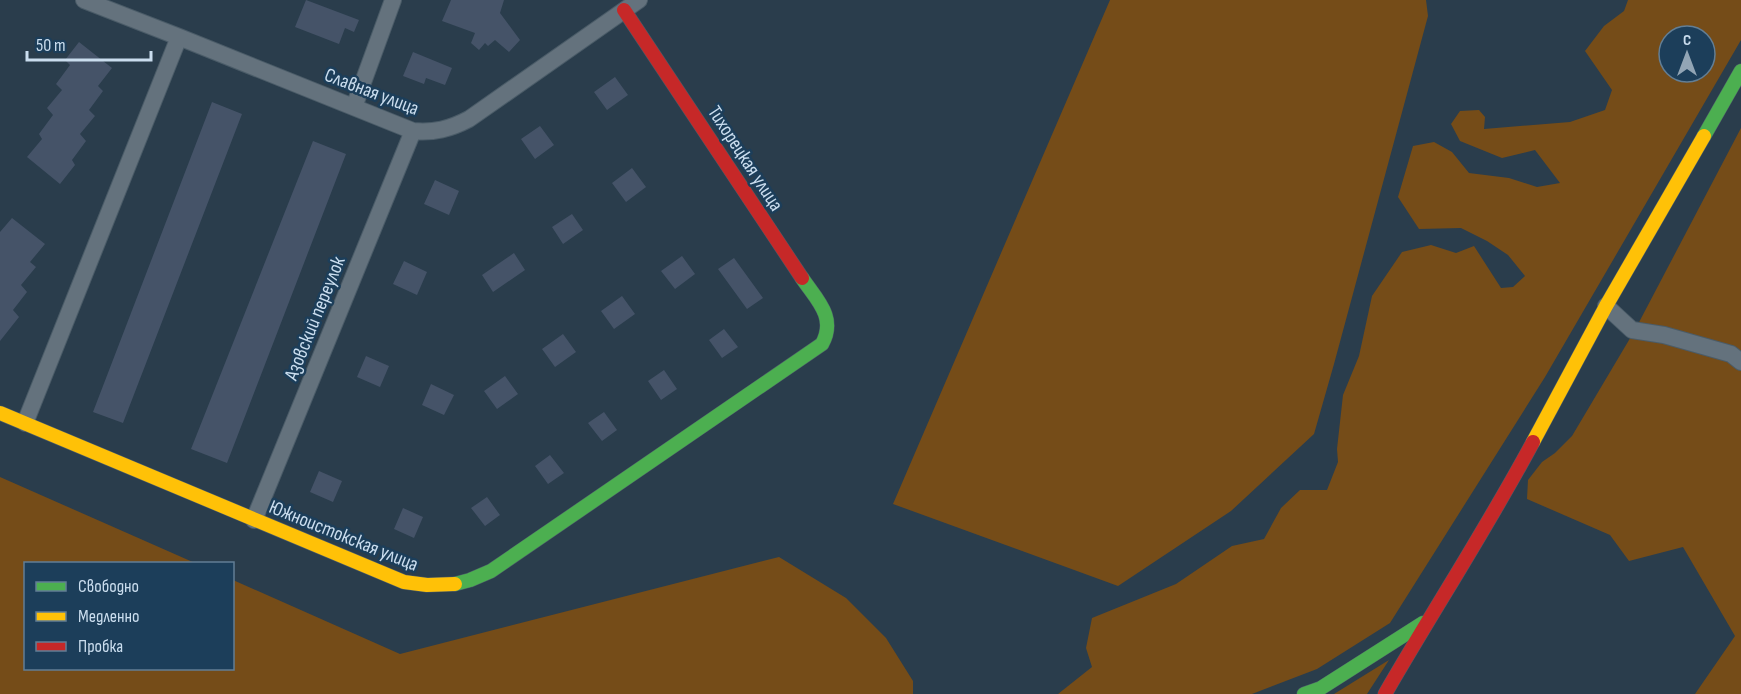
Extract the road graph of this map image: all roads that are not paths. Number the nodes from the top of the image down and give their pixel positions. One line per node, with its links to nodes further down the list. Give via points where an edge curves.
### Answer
1 (84, 0): 5 (street, Славная улица)
2 (393, 0): 7 (street)
3 (639, 0): 4 (street, Славная улица)
4 (624, 10): 8 (street, Славная улица, via 469,119 447,129); 10 (street, Тихорецкая улица, via 826,314)
5 (179, 37): 7 (street, Славная улица); 13 (street)
6 (1741, 71): 9 (street)
7 (354, 107): 8 (street, Славная улица)
8 (413, 131): 14 (street, Азовский переулок)
9 (1606, 306): 11 (street, via 1632,330 1731,354); 15 (street, via 1503,499)
10 (828, 330): 14 (street, Южноистокская улица, via 822,344 477,579 441,586 404,582)
11 (1741, 362)
12 (0, 413): 13 (street, Южноистокская улица)
13 (25, 423): 14 (street, Южноистокская улица)
14 (254, 520)
15 (1427, 621): 16 (street, via 1321,688); 17 (street)
16 (1304, 694)
17 (1385, 694)

